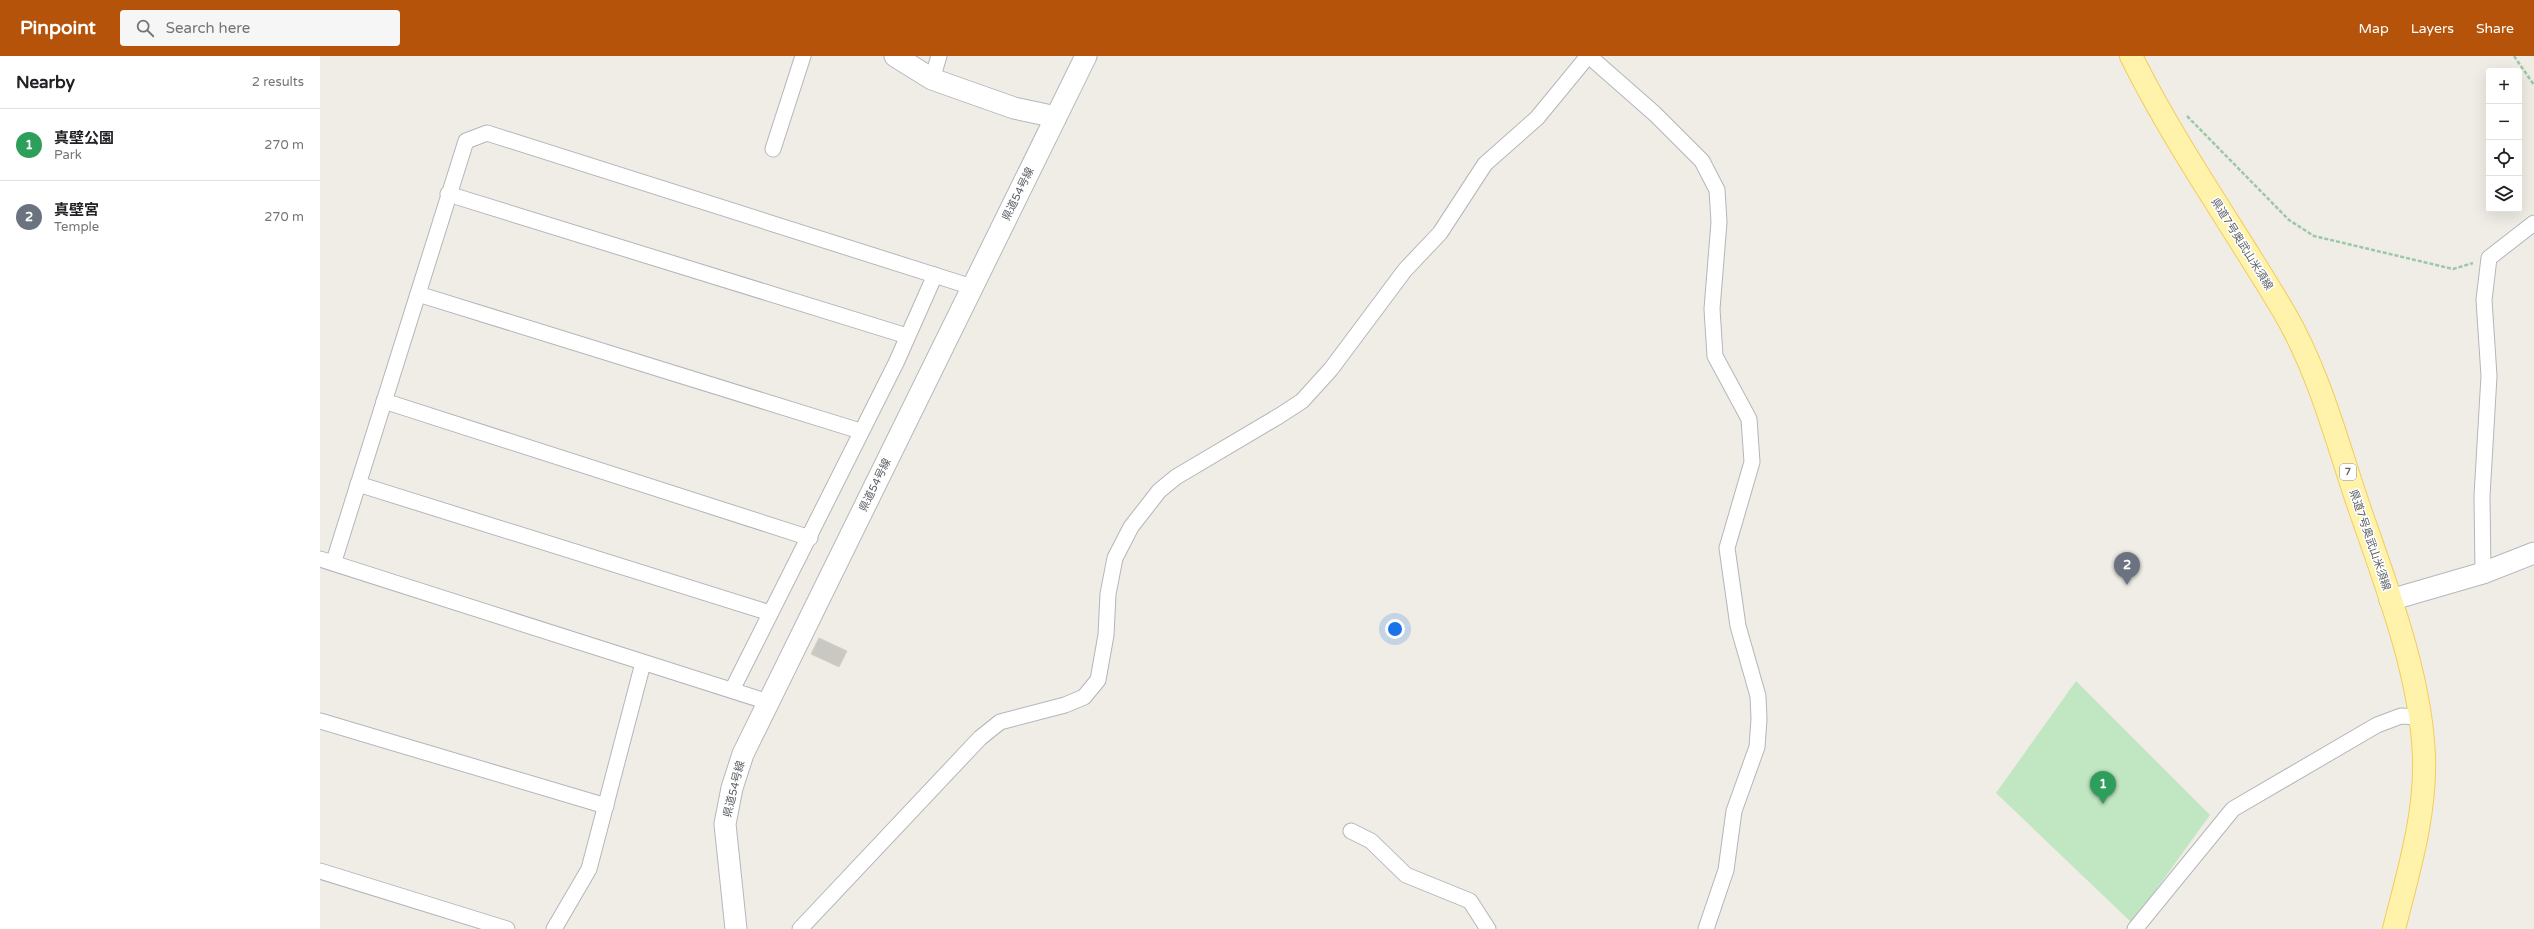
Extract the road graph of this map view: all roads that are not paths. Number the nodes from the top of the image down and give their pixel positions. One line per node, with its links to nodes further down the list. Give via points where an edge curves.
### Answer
1 (803, 56): 9 (street)
2 (895, 56): 7 (main road)
3 (939, 56): 7 (street)
4 (1086, 56): 8 (main road, 県道54号線)
5 (1589, 56): 36 (street, via 1537,118 1485,164 1440,233 1405,270 1331,369 1302,401 1176,477 1159,491 1130,527 1115,558 1098,680 1084,697 1065,705 1000,722 980,738); 38 (street, via 1655,114 1702,161 1716,190 1719,222 1712,308 1715,356 1749,419 1752,462 1727,548 1737,619 1758,696 1760,719 1756,747 1734,811 1726,870)
6 (2131, 56): 23 (main road, 県道7号奥武山米須線 / 7, via 2156,108 2285,314 2305,355 2328,412)
7 (932, 79): 8 (main road, via 1014,108)
8 (1056, 118): 13 (main road, 県道54号線)
9 (773, 149)
10 (448, 194): 12 (street, via 466,141 487,133); 14 (street); 15 (street)
11 (2534, 223): 22 (street, via 2488,258 2484,300 2489,376 2482,496)
12 (935, 275): 13 (street); 15 (street)
13 (972, 287): 27 (main road, 県道54号線)
14 (418, 294): 16 (street); 17 (street)
15 (907, 336): 17 (street)
16 (384, 401): 18 (street); 19 (street)
17 (860, 432): 19 (street)
18 (358, 484): 21 (street); 24 (street)
19 (810, 538): 24 (street)
20 (2534, 553): 22 (main road)
21 (327, 560): 25 (street)
22 (2483, 573): 23 (main road)
23 (2390, 600): 28 (main road, 県道7号奥武山米須線 / 7, via 2410,670)
24 (770, 613): 26 (street)
25 (643, 663): 26 (street); 30 (street)
26 (732, 690): 27 (street)
27 (768, 702): 35 (main road, 県道54号線, via 743,754 732,788 725,824)
28 (2419, 718): 39 (street, via 2401,716 2377,725 2233,809); 40 (main road, 県道7号奥武山米須線 / 7, via 2424,760 2419,820)
29 (320, 721): 30 (street)
30 (606, 806): 34 (street, via 589,869)
31 (1350, 831): 37 (street, via 1370,841 1406,875 1470,901)
32 (320, 871): 33 (street)
33 (507, 929)
34 (554, 929)
35 (736, 929)
36 (800, 929)
37 (1488, 929)
38 (1706, 929)
39 (2135, 929)
40 (2394, 929)

